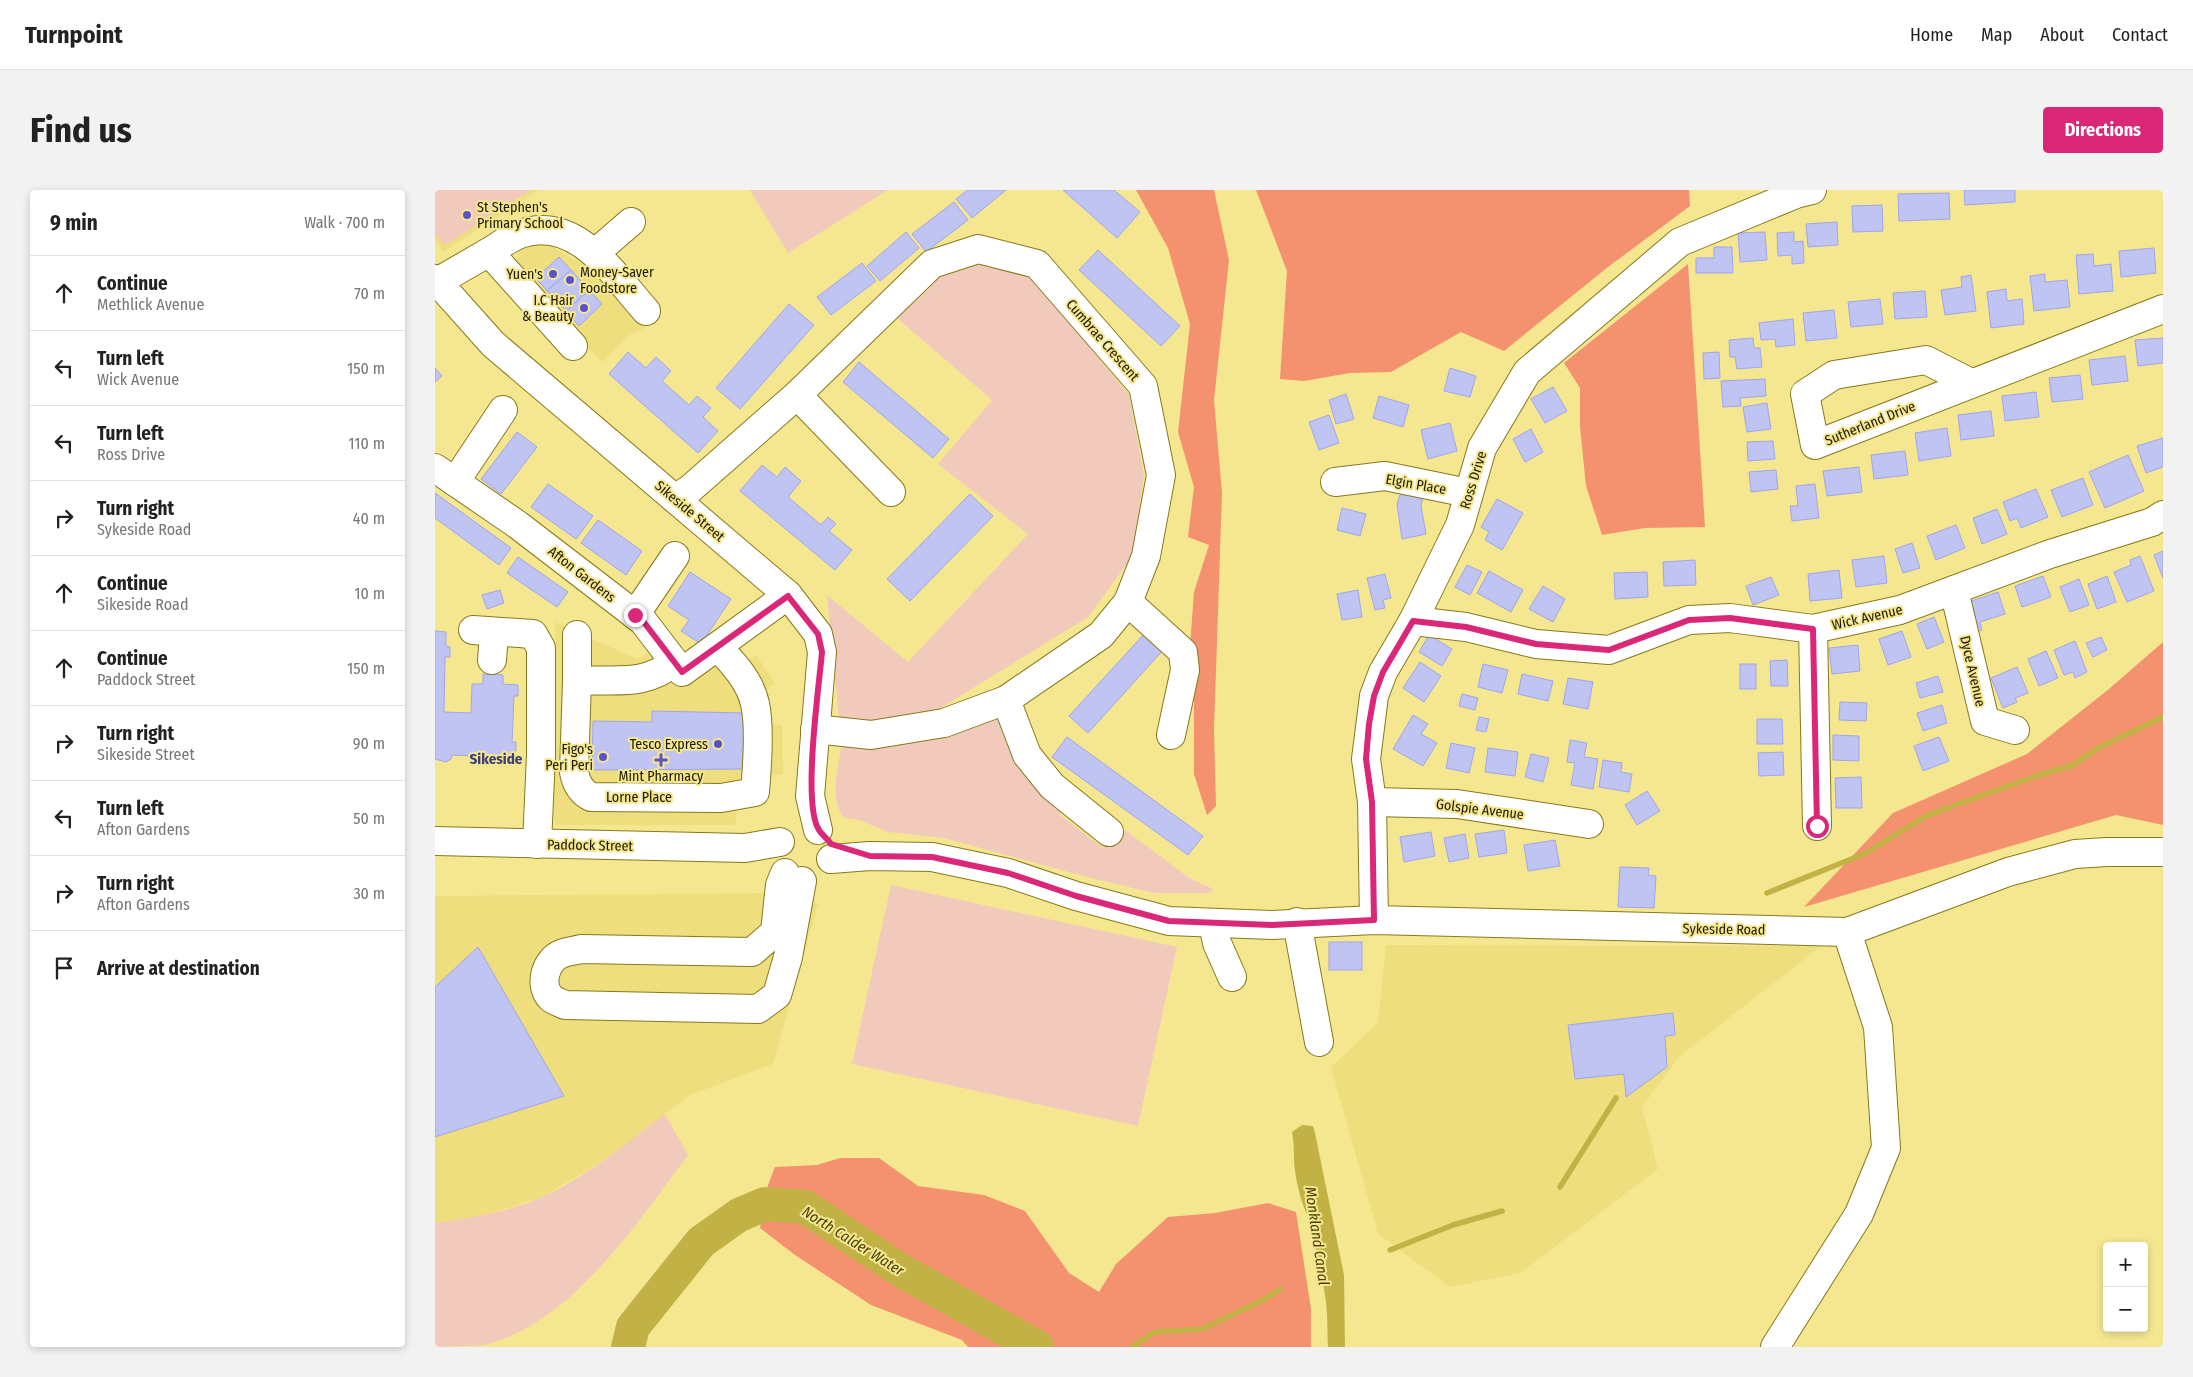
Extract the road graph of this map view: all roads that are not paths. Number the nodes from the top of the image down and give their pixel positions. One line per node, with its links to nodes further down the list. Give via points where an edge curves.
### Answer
1 (1801, 191): 15 (street, Ross Drive, via 1680,242 1527,372 1483,448)
2 (631, 222): 4 (street)
3 (489, 252): 4 (street, Sikeside Street, via 519,234 539,230 556,231 578,240); 5 (street, Sikeside Street); 8 (street)
4 (595, 254): 7 (street, Sikeside Street)
5 (436, 280): 16 (street, Sikeside Street, via 493,344)
6 (2163, 309): 9 (street, Sutherland Drive)
7 (646, 311)
8 (573, 346)
9 (1971, 383): 9 (street, Sutherland Drive, via 1926,360 1834,375 1805,394 1815,445)
10 (797, 395): 14 (street); 16 (street, Cumbrae Crescent); 21 (street, Cumbrae Crescent, via 932,264 978,249 1037,264 1143,386 1161,475 1146,556)
11 (503, 410): 12 (street)
12 (445, 475): 22 (street, Afton Gardens, via 518,525)
13 (1335, 482): 15 (street, Elgin Place, via 1385,476)
14 (891, 492)
15 (1468, 493): 23 (street, Ross Drive, via 1460,525)
16 (675, 499): 20 (street, Sikeside Street)
17 (2163, 515): 19 (street, Wick Avenue, via 2152,522 2051,554)
18 (675, 556): 22 (street)
19 (1954, 590): 24 (street, Wick Avenue, via 1899,610); 32 (street, Dyce Avenue, via 1985,721)
20 (788, 596): 26 (street); 31 (street, Sikeside Street, via 818,634 822,652)
21 (1128, 602): 30 (street, Cumbrae Crescent, via 1101,635); 33 (street, via 1183,652 1185,670)
22 (635, 615): 28 (street, Afton Gardens)
23 (1413, 621): 24 (street, Wick Avenue, via 1466,627 1536,644 1609,650 1689,620 1730,618); 34 (street, Ross Drive, via 1383,672 1374,696 1366,759)
24 (1813, 629): 36 (street)
25 (577, 635): 29 (street)
26 (717, 647): 28 (street, via 682,672); 29 (street, Lorne Place, via 744,679 755,703 755,792 721,798 591,797 585,794 575,781 574,772)
27 (492, 660): 39 (street, via 483,632 533,634 541,648)
28 (674, 662): 29 (street, via 663,672 635,681)
29 (577, 681)
30 (1006, 700): 31 (street, Cumbrae Crescent, via 944,723 871,735); 37 (street, via 1027,755 1052,786)
31 (815, 730): 41 (street, Sikeside Street)
32 (2015, 730)
33 (1171, 735)
34 (1372, 802): 35 (street, Golspie Avenue, via 1457,804); 42 (street, Ross Drive)
35 (1589, 824)
36 (1817, 826)
37 (1109, 832)
38 (435, 841): 39 (street, Paddock Street)
39 (537, 844): 41 (street, Paddock Street, via 745,848)
40 (2163, 852): 45 (street, Sykeside Road, via 2075,854 2009,872)
41 (803, 853): 44 (street, Paddock Street, via 932,857 1008,873 1076,896 1169,921); 46 (street, via 780,885 775,932); 47 (street)
42 (1374, 920): 43 (street, Sykeside Road); 45 (street, Sykeside Road)
43 (1284, 923): 44 (street, Paddock Street); 49 (street)
44 (1225, 924): 48 (street, via 1217,943)
45 (1847, 932): 50 (street, via 1878,1028 1886,1148 1859,1214)
46 (752, 952): 47 (street); 47 (street, via 581,949 560,954 550,962 544,975 545,986 551,998 565,1005 758,1009 777,995)
47 (787, 963)
48 (1232, 976)
49 (1319, 1042)
50 (1775, 1347)

